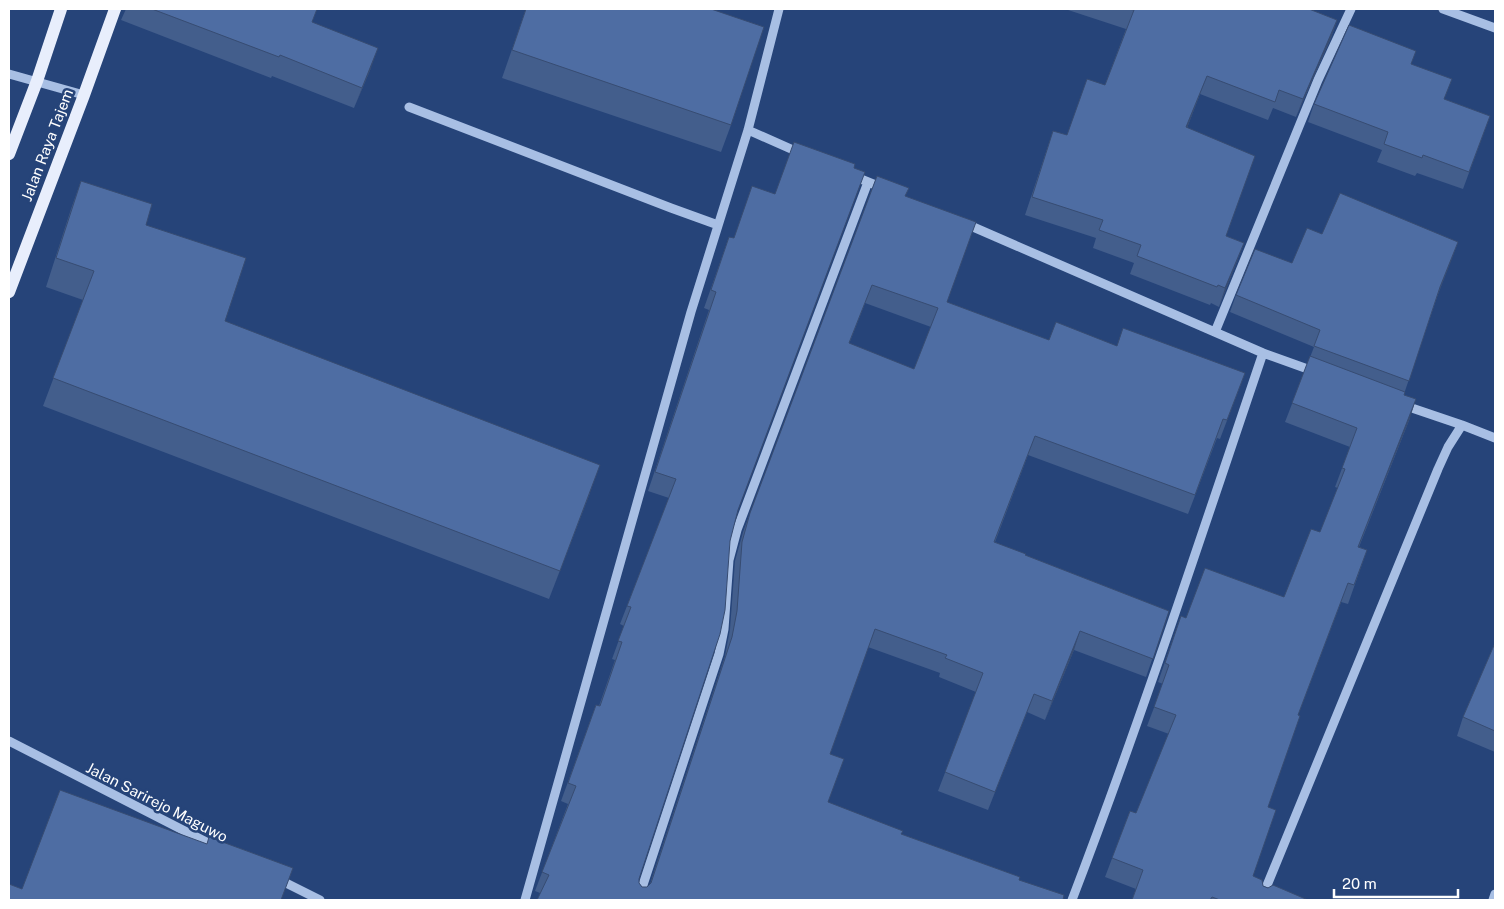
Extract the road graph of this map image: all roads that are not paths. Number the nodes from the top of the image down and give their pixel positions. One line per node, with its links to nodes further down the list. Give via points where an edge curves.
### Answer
1 (61, 9): 8 (main road)
2 (115, 9): 9 (main road, Jalan Raya Tajem)
3 (779, 9): 11 (street)
4 (1351, 9): 20 (street, via 1318,80)
5 (1443, 9): 6 (street)
6 (1495, 28)
7 (9, 74): 8 (street)
8 (36, 81): 9 (street); 12 (main road)
9 (84, 95): 19 (main road, Jalan Raya Tajem)
10 (408, 107): 18 (street)
11 (748, 130): 13 (street); 18 (street)
12 (9, 154)
13 (808, 156)
14 (842, 171): 15 (street)
15 (868, 182): 16 (street); 32 (street, via 736,530 729,560 724,629 718,654)
16 (894, 193)
17 (957, 220): 20 (street)
18 (718, 224): 31 (street)
19 (9, 292)
20 (1215, 332): 21 (street)
21 (1263, 353): 22 (street); 33 (street, via 1165,644)
22 (1326, 376)
23 (1397, 403): 24 (street)
24 (1462, 425): 25 (street); 34 (street, via 1438,469 1270,891)
25 (1495, 438)
26 (9, 741): 27 (street, Jalan Sarirejo Maguwo)
27 (222, 850)
28 (267, 873): 30 (street)
29 (1495, 894): 35 (street)
30 (320, 900)
31 (525, 900)
32 (638, 900)
33 (1072, 900)
34 (1261, 900)
35 (1493, 900)

